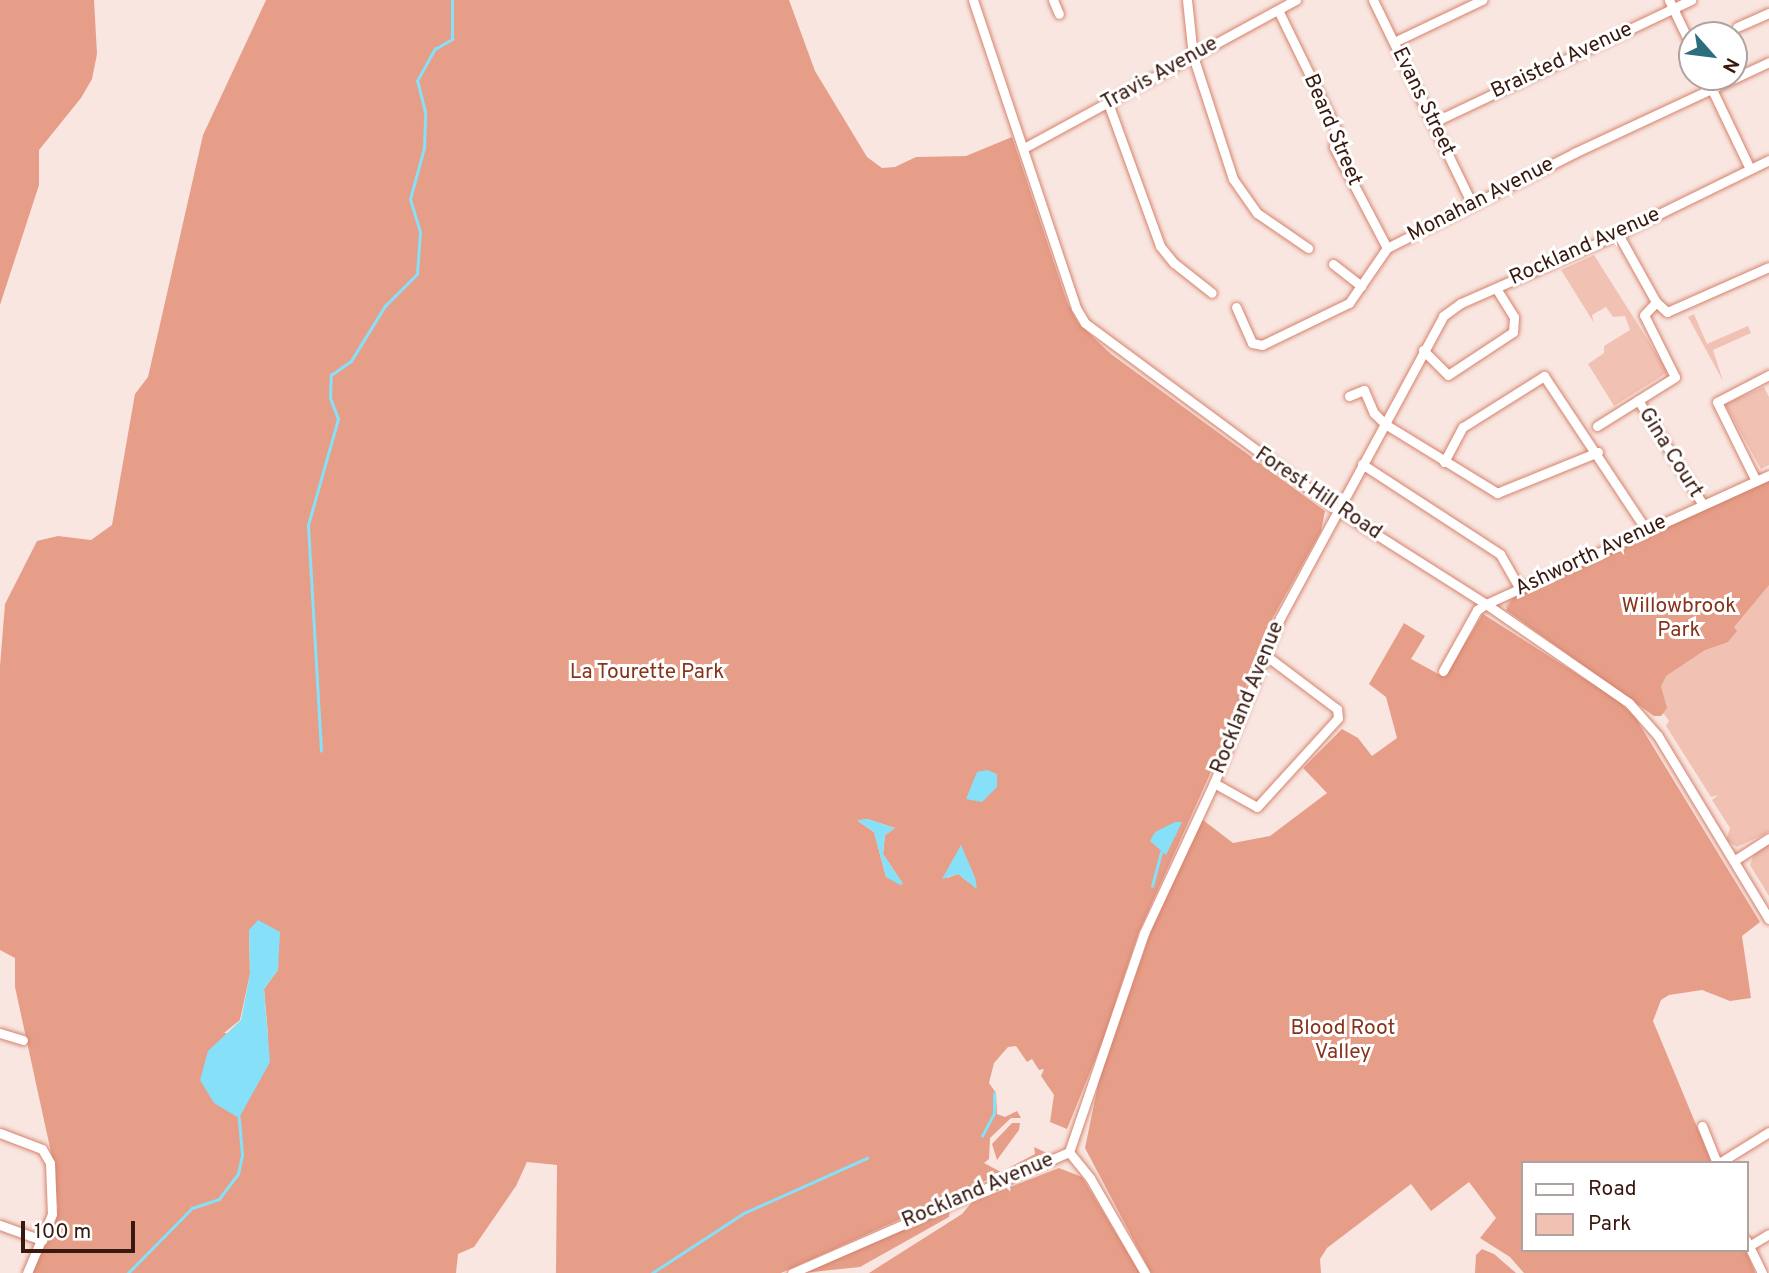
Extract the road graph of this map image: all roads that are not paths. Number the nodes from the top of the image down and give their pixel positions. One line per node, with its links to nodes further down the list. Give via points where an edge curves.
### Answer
1 (973, 0): 22 (street, Forest Hill Road)
2 (1053, 0): 11 (street)
3 (1187, 0): 15 (street)
4 (1296, 0): 9 (street, Travis Avenue)
5 (1373, 0): 14 (street, Evans Street)
6 (1482, 0): 14 (street)
7 (1691, 0): 8 (street, Braisted Avenue)
8 (1672, 4): 12 (street); 21 (street, Braisted Avenue)
9 (1278, 10): 15 (street, Travis Avenue); 28 (street, Beard Street, via 1336,129 1334,147)
10 (1769, 12): 13 (street)
11 (1059, 14)
12 (1680, 21)
13 (1748, 22)
14 (1394, 42): 21 (street, Evans Street)
15 (1193, 56): 20 (street, Travis Avenue); 27 (street, via 1239,189 1268,221)
16 (1769, 62): 17 (street, Monahan Avenue)
17 (1748, 72)
18 (1710, 91): 25 (street, Monahan Avenue)
19 (1712, 91): 24 (street)
20 (1108, 103): 22 (street, Travis Avenue); 33 (street, via 1160,246)
21 (1433, 123): 25 (street, Evans Street)
22 (1024, 148): 48 (street, Forest Hill Road, via 1076,308 1085,323)
23 (1769, 160): 24 (street, Rockland Avenue)
24 (1750, 169): 26 (street, Rockland Avenue)
25 (1472, 204): 28 (street, Monahan Avenue)
26 (1618, 234): 32 (street, Rockland Avenue); 34 (street)
27 (1308, 248)
28 (1387, 248): 31 (street, Monahan Avenue)
29 (1333, 264): 31 (street)
30 (1769, 267): 34 (street, via 1670,312)
31 (1361, 286): 35 (street, Monahan Avenue, via 1349,303 1262,345 1252,343)
32 (1496, 288): 36 (street, Rockland Avenue, via 1448,311); 36 (street, via 1514,317 1513,332 1448,375)
33 (1212, 293)
34 (1656, 302): 39 (street, Gina Court, via 1644,315 1676,374)
35 (1236, 307)
36 (1423, 350): 40 (street, Rockland Avenue)
37 (1769, 375): 46 (street, via 1717,402)
38 (1349, 396): 40 (street, via 1364,390 1374,413)
39 (1638, 400): 41 (street, Gina Court); 47 (street, Gina Court)
40 (1385, 424): 43 (street); 44 (street, Rockland Avenue)
41 (1597, 426)
42 (1598, 452): 43 (street, via 1497,493); 43 (street, via 1544,376 1463,427); 49 (street)
43 (1444, 462)
44 (1362, 464): 48 (street, Rockland Avenue); 50 (street, via 1500,554)
45 (1769, 475): 46 (street, Ashworth Avenue)
46 (1756, 481): 47 (street, Ashworth Avenue)
47 (1703, 505): 49 (street, Ashworth Avenue)
48 (1338, 510): 51 (street, Forest Hill Road); 52 (street, Rockland Avenue)
49 (1647, 531): 50 (street, Ashworth Avenue)
50 (1520, 589): 51 (street, Ashworth Avenue)
51 (1486, 604): 53 (street, Ashworth Avenue, via 1477,610); 56 (street, Forest Hill Road, via 1629,703 1658,736)
52 (1265, 655): 54 (street, Rockland Avenue); 54 (street, via 1337,709 1338,718 1257,807)
53 (1443, 671)
54 (1214, 783): 63 (street, Rockland Avenue, via 1144,933)
55 (1769, 838): 56 (street)
56 (1735, 860): 57 (street, Forest Hill Road)
57 (1769, 919)
58 (0, 1033): 59 (street)
59 (23, 1040)
60 (1702, 1126): 64 (street)
61 (1769, 1132): 65 (street)
62 (0, 1133): 68 (street, via 37,1146 48,1157 52,1214)
63 (1069, 1152): 71 (street, Rockland Avenue); 72 (street, via 1090,1178)
64 (1717, 1161)
65 (1721, 1161)
66 (0, 1226): 68 (street)
67 (1769, 1234): 69 (street)
68 (43, 1240): 70 (street)
69 (1748, 1243): 73 (street)
70 (27, 1273)
71 (792, 1273)
72 (1145, 1273)
73 (1762, 1273)

